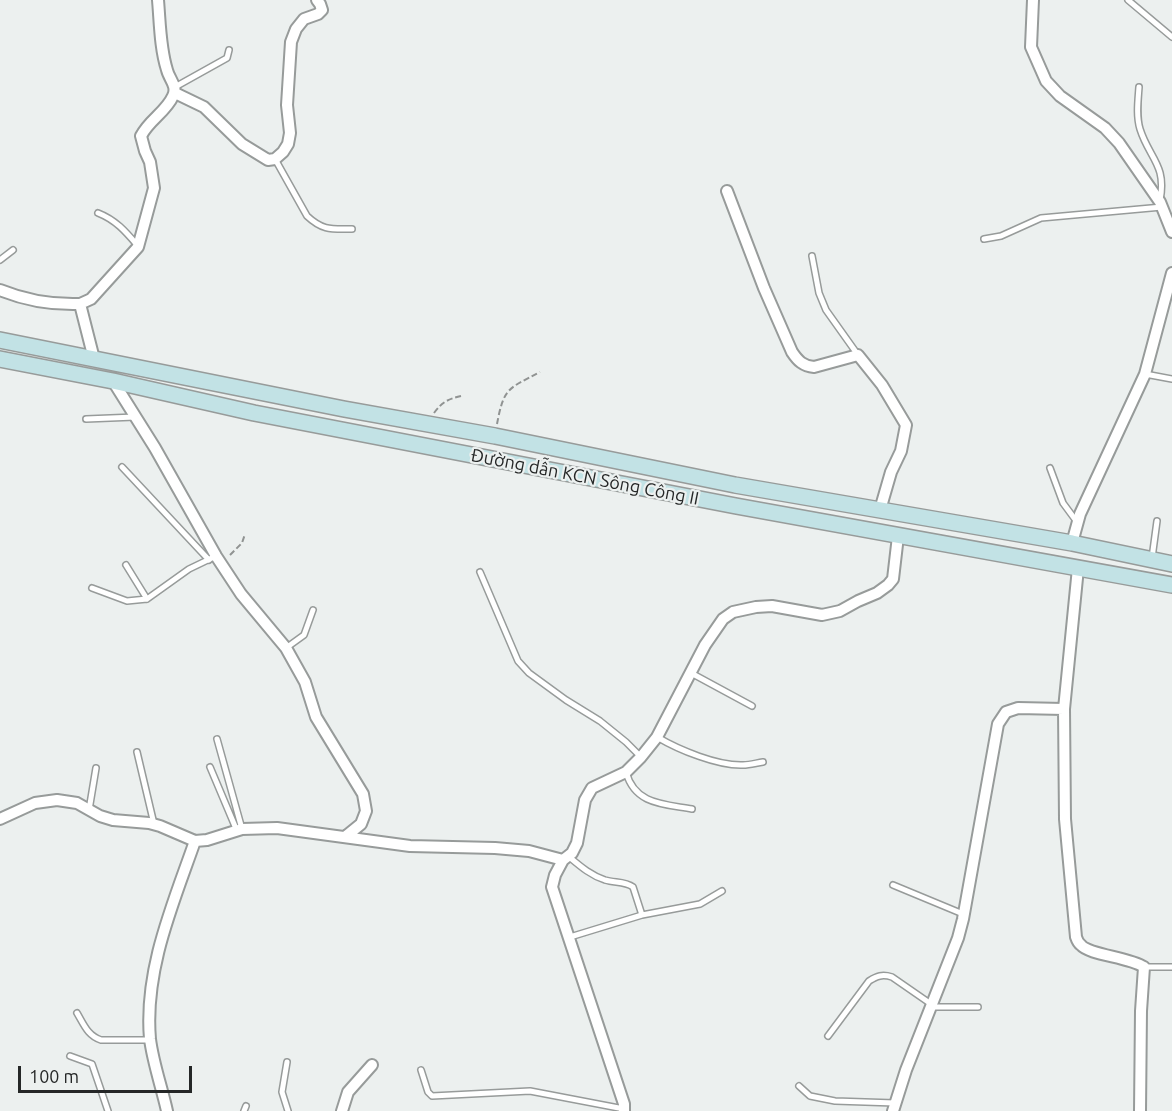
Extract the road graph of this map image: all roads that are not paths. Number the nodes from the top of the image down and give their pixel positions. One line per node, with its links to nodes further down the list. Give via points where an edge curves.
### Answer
1 (158, 0): 8 (street, via 163,55)
2 (317, 0): 9 (street, via 322,10 304,19 291,42 287,105 290,133 288,144)
3 (1033, 0): 11 (street, via 1031,47 1046,81 1119,143)
4 (1128, 0): 5 (lane)
5 (1172, 37)
6 (229, 50): 8 (lane, via 227,58)
7 (1138, 87): 11 (lane, via 1138,117 1146,145 1157,161)
8 (175, 90): 9 (street, via 204,107 242,144); 16 (street, via 168,107 141,136 154,188)
9 (275, 159): 13 (lane, via 315,224 325,229)
10 (727, 191): 24 (street, via 764,288 797,359 814,367)
11 (1161, 205): 14 (street); 15 (lane, via 1041,218)
12 (98, 213): 16 (lane, via 119,225)
13 (352, 229)
14 (1172, 231)
15 (984, 239)
16 (138, 247): 22 (street, via 91,299)
17 (13, 250): 19 (lane)
18 (812, 255): 24 (lane, via 826,310)
19 (0, 260)
20 (1172, 273): 27 (street)
21 (0, 290): 22 (street, via 34,302)
22 (80, 304): 26 (street)
23 (0, 340): 26 (street, Đường dẫn KCN Sông Công II)
24 (858, 355): 36 (street, via 906,425 902,451)
25 (0, 359): 29 (street, Đường dẫn KCN Sông Công II)
26 (94, 359): 30 (street, Đường dẫn KCN Sông Công II)
27 (1145, 374): 28 (lane); 38 (street)
28 (1172, 379)
29 (113, 381): 31 (street, Đường dẫn KCN Sông Công II); 32 (street)
30 (259, 391): 31 (street); 36 (street, Đường dẫn KCN Sông Công II)
31 (254, 413): 39 (street, Đường dẫn KCN Sông Công II)
32 (135, 417): 33 (lane); 41 (street)
33 (86, 419)
34 (123, 467): 41 (lane)
35 (1050, 468): 38 (lane, via 1063,503)
36 (880, 510): 40 (street, Đường dẫn KCN Sông Công II)
37 (1157, 521): 42 (lane)
38 (1077, 522): 40 (street)
39 (898, 536): 45 (street, Đường dẫn KCN Sông Công II); 52 (street, via 893,579 878,593 832,614 772,606 733,612 723,619 705,645)
40 (1072, 543): 42 (street, Đường dẫn KCN Sông Công II)
41 (215, 559): 49 (lane, via 189,569); 51 (street)
42 (1152, 560): 43 (street, Đường dẫn KCN Sông Công II)
43 (1172, 564)
44 (126, 565): 49 (lane)
45 (1078, 568): 47 (street, Đường dẫn KCN Sông Công II); 54 (street)
46 (480, 572): 58 (lane, via 518,661 529,673 600,721)
47 (1172, 585)
48 (92, 588): 49 (lane, via 127,601)
49 (147, 599)
50 (313, 610): 51 (lane, via 304,634)
51 (286, 648): 68 (street, via 305,682 315,717 363,794 366,811 361,824)
52 (691, 673): 53 (lane); 55 (street)
53 (752, 706)
54 (1064, 709): 73 (street, via 1018,708 1005,712 998,724); 76 (street, via 1065,819 1076,937 1081,947 1090,951)
55 (657, 737): 58 (street); 59 (lane, via 703,758 742,765)
56 (217, 739): 67 (lane)
57 (137, 752): 66 (lane)
58 (641, 757): 62 (street)
59 (762, 762)
60 (210, 767): 67 (lane)
61 (96, 768): 64 (lane)
62 (626, 772): 63 (lane, via 632,787 652,802); 70 (street, via 592,788 585,800 577,843)
63 (692, 809)
64 (89, 810): 65 (street, via 77,803 57,800 35,803); 66 (street, via 113,820)
65 (0, 819)
66 (154, 824): 69 (street)
67 (240, 830): 68 (street, via 277,828); 69 (street)
68 (345, 837): 70 (street, via 410,846 529,851)
69 (195, 841): 82 (street, via 160,943 153,981)
70 (566, 858): 74 (lane, via 604,880 633,887); 75 (street, via 552,887)
71 (892, 885): 73 (lane)
72 (722, 891): 74 (lane, via 700,904)
73 (964, 914): 78 (street)
74 (642, 915): 75 (lane)
75 (570, 937): 89 (street)
76 (1144, 967): 77 (lane); 94 (street)
77 (1172, 967)
78 (930, 1005): 79 (lane); 81 (lane, via 885,974 869,981); 88 (street)
79 (978, 1007)
80 (77, 1013): 82 (lane, via 94,1038)
81 (828, 1036)
82 (150, 1040): 91 (street)
83 (70, 1056): 90 (lane, via 92,1064)
84 (288, 1062): 92 (lane, via 282,1086)
85 (372, 1065): 93 (street, via 348,1092)
86 (421, 1070): 89 (lane, via 432,1096 530,1090)
87 (799, 1086): 88 (lane, via 810,1096)
88 (894, 1107)
89 (624, 1110)
90 (108, 1111)
91 (167, 1111)
92 (288, 1111)
93 (342, 1111)
94 (1140, 1111)

